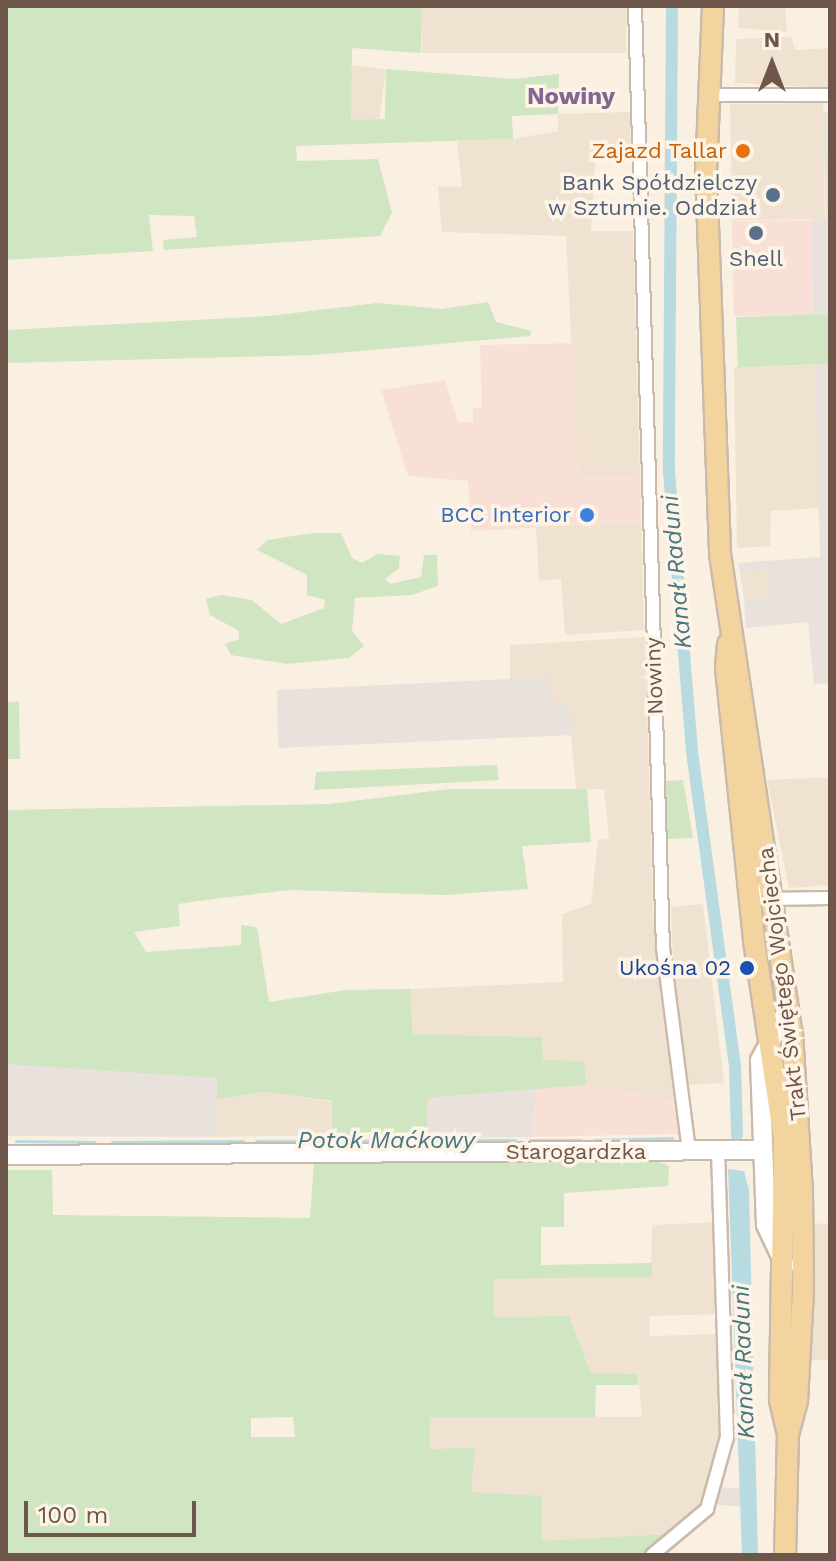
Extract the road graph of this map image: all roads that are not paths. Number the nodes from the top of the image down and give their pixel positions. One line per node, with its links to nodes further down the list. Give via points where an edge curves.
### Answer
1 (635, 6): 14 (street, Nowiny, via 663,948)
2 (713, 6): 3 (main road, Trakt Świętego Wojciecha)
3 (708, 95): 4 (street); 5 (main road, Trakt Świętego Wojciecha, via 719,524)
4 (830, 95)
5 (729, 632): 6 (main road, Trakt Świętego Wojciecha, via 726,668); 8 (main road, Trakt Świętego Wojciecha, via 740,667)
6 (748, 883): 8 (street); 9 (main road, Trakt Świętego Wojciecha)
7 (830, 898): 8 (street)
8 (775, 901): 9 (street); 10 (main road, Trakt Świętego Wojciecha)
9 (752, 925): 11 (main road, Trakt Świętego Wojciecha)
10 (788, 1009): 11 (main road); 17 (main road, Trakt Świętego Wojciecha, via 797,1096)
11 (770, 1035): 12 (main road, via 760,1060); 16 (main road, Trakt Świętego Wojciecha, via 784,1140)
12 (763, 1150): 13 (main road, Starogardzka); 16 (main road, via 767,1233)
13 (718, 1151): 14 (main road, Starogardzka); 19 (street, via 727,1437 707,1509)
14 (689, 1152): 15 (main road, Starogardzka)
15 (6, 1155)
16 (785, 1265): 17 (main road); 18 (main road, Trakt Świętego Wojciecha, via 780,1400)
17 (803, 1291): 18 (main road, Trakt Świętego Wojciecha, via 797,1401)
18 (788, 1434): 20 (main road, Trakt Świętego Wojciecha)
19 (652, 1555)
20 (785, 1555)

